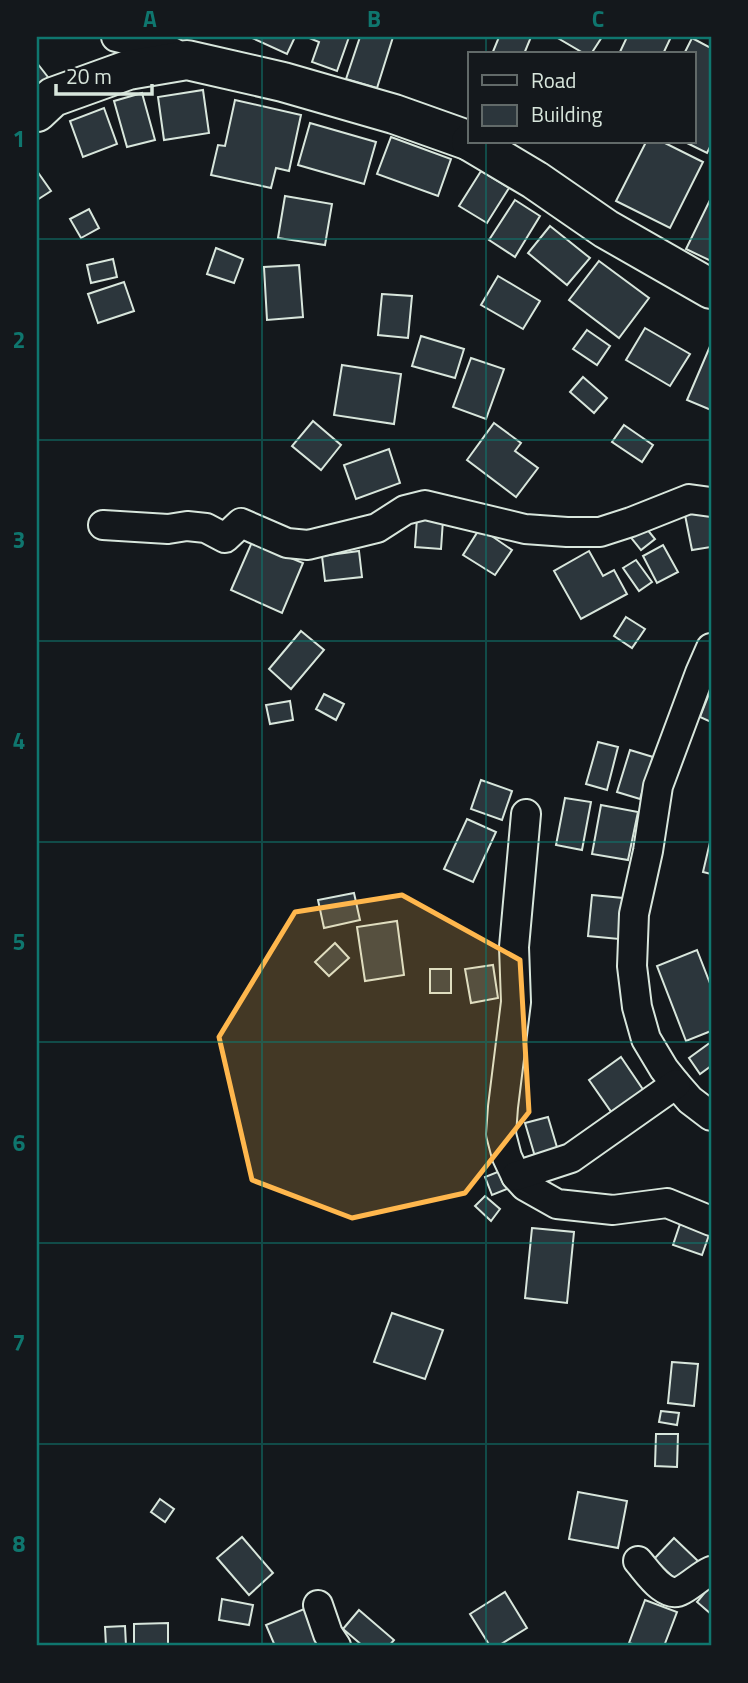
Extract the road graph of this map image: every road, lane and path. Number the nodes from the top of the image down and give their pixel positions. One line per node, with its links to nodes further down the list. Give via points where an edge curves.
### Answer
1 (116, 37): 2 (street, via 166,49)
2 (187, 60): 3 (highway, via 128,70 53,97); 4 (highway, via 283,82)
3 (37, 112)
4 (468, 140)
5 (476, 144): 6 (highway, via 606,229)
6 (711, 289)
7 (711, 502): 8 (street, via 689,499 600,531 567,532 525,529 425,505 405,510 377,528 307,545 287,543 241,523 225,538 206,528)
8 (103, 525)
9 (711, 648): 11 (street, via 658,786 634,914 632,967 637,1007 646,1039)
10 (526, 814): 13 (street, via 514,947 516,1002 501,1134)
11 (677, 1084): 12 (street); 13 (street, via 571,1158)
12 (711, 1115)
13 (516, 1176): 14 (street, via 557,1204 613,1210 667,1203)
14 (711, 1221)
15 (638, 1560): 16 (street, via 670,1592 681,1591)
16 (711, 1571)
17 (318, 1605): 18 (street)
18 (335, 1646)

